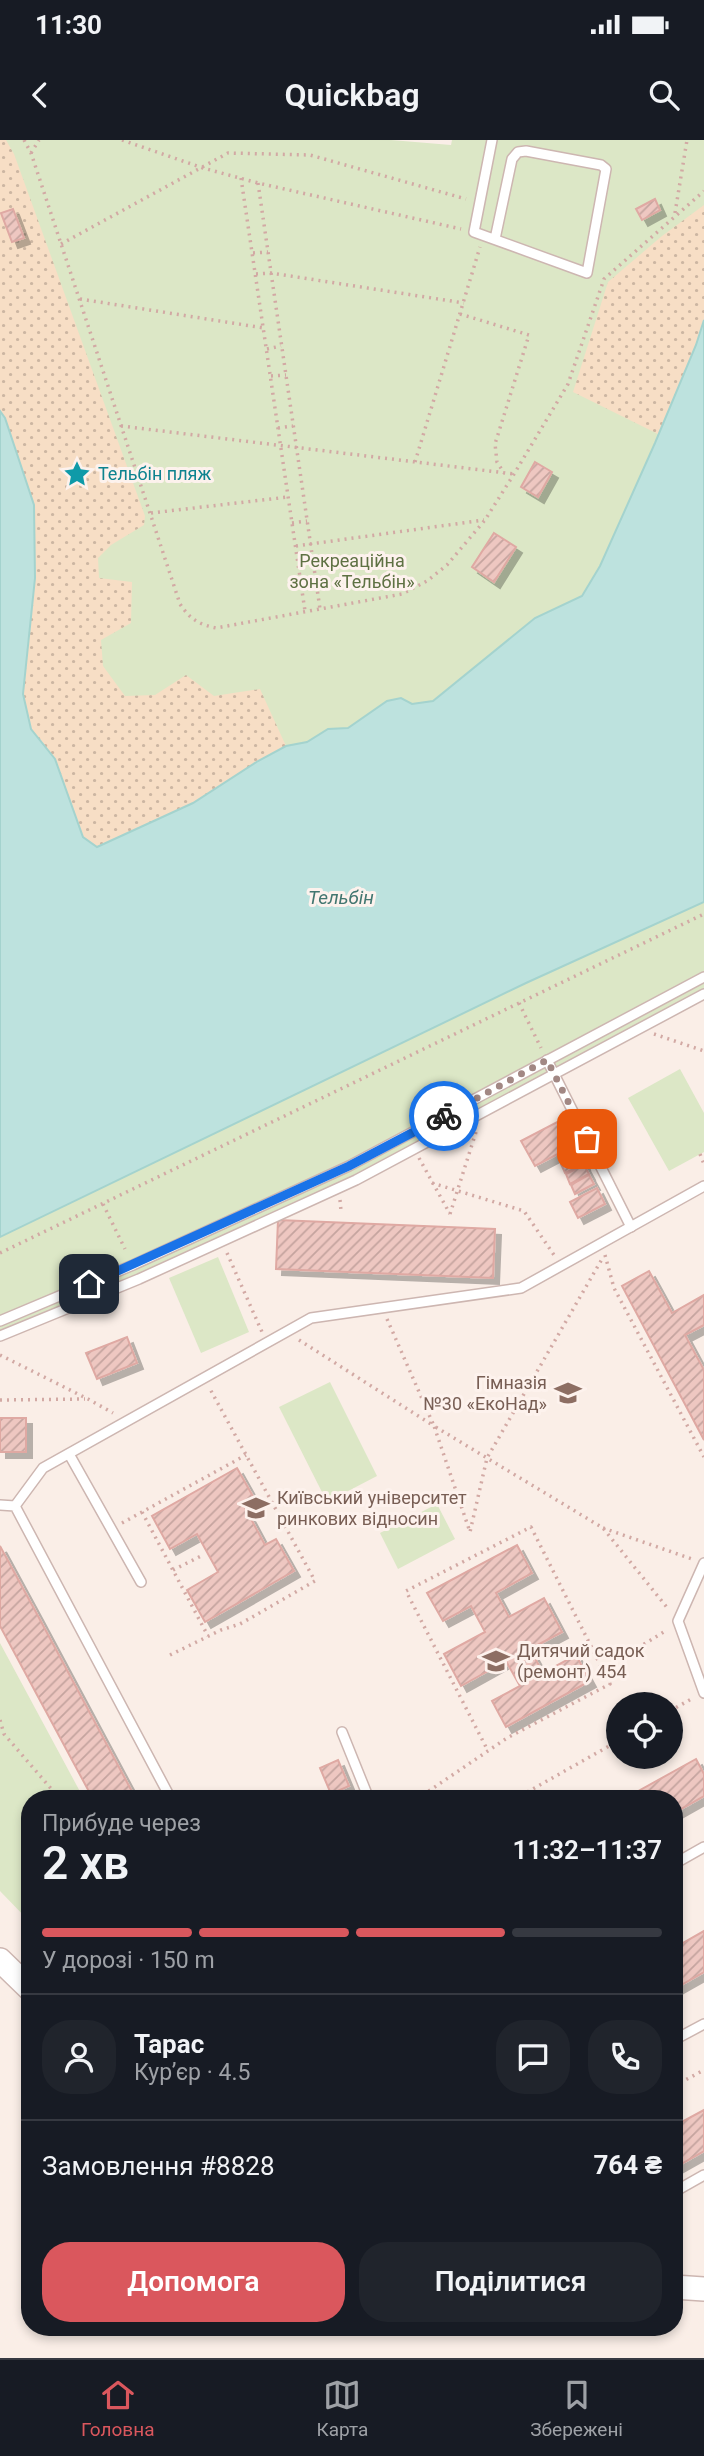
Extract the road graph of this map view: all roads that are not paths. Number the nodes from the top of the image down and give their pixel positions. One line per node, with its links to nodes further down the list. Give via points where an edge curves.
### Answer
1 (492, 140): 2 (lane, via 479,234)
2 (495, 239): 2 (lane, via 587,273 606,169 518,152 512,159)
3 (704, 977): 5 (lane)
4 (704, 994): 6 (lane)
5 (547, 1060): 6 (lane); 9 (lane, via 349,1166)
6 (554, 1074): 8 (lane); 10 (lane, via 356,1180 139,1279)
7 (704, 1186): 8 (lane)
8 (631, 1227): 11 (lane, via 521,1288 311,1318)
9 (0, 1321)
10 (0, 1336)
11 (69, 1454): 13 (lane, via 43,1468); 15 (lane)
12 (0, 1505): 13 (lane)
13 (15, 1506): 18 (lane)
14 (704, 1563): 16 (lane, via 678,1621)
15 (141, 1582)
16 (704, 1693)
17 (342, 1732): 19 (lane)
18 (166, 1790)
19 (365, 1790)
20 (704, 1847): 21 (lane)
21 (683, 1859)
22 (0, 1960): 23 (street)
23 (21, 1980)
24 (704, 2024): 25 (lane)
25 (683, 2035)
26 (704, 2175): 27 (lane)
27 (683, 2187)
28 (683, 2288): 29 (street)
29 (704, 2289)

